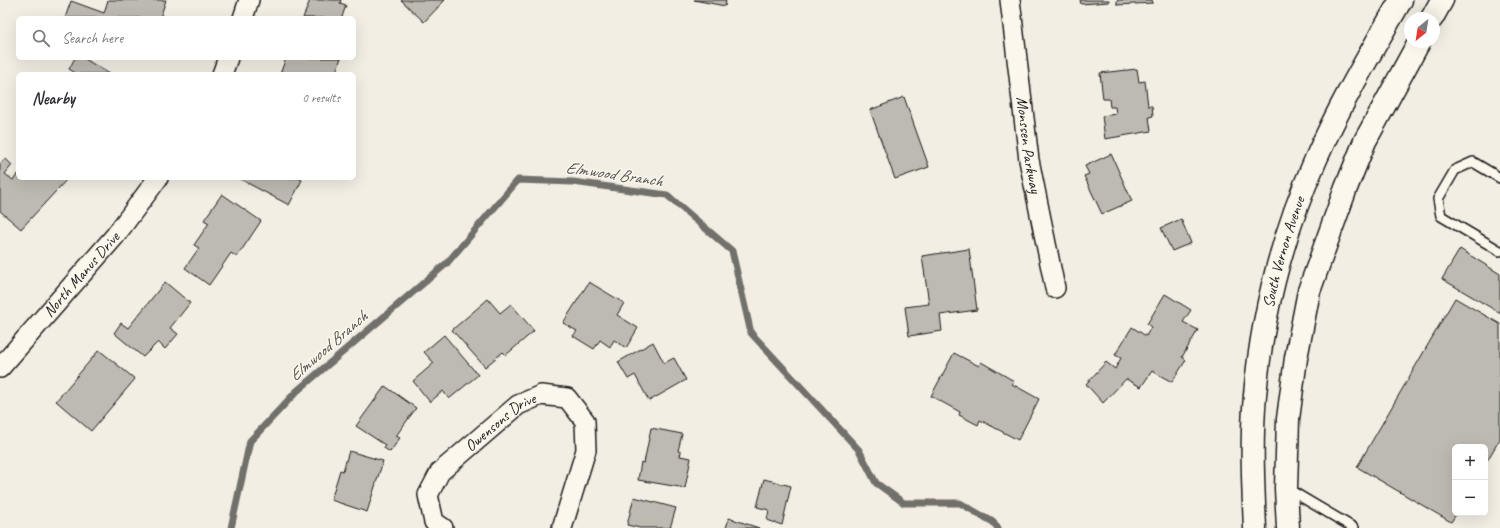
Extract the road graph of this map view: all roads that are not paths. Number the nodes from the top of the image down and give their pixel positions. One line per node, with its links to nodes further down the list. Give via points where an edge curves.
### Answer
1 (249, 0): 6 (street)
2 (1010, 0): 13 (street, Monssen Parkway, via 1029,160)
3 (1401, 0): 18 (main road, South Vernon Avenue, via 1366,60 1316,160 1278,264 1262,340 1255,396)
4 (1442, 0): 5 (main road)
5 (1435, 12)
6 (244, 16)
7 (1416, 48): 15 (main road, South Vernon Avenue, via 1363,148 1346,188 1310,291 1296,358 1288,419)
8 (227, 60): 9 (street)
9 (223, 72)
10 (1500, 178): 12 (lane, via 1474,162 1455,170 1438,199 1441,216)
11 (157, 180): 14 (street, North Manus Drive, via 116,236)
12 (1500, 251)
13 (1055, 288)
14 (0, 368)
15 (1286, 488): 19 (main road, South Vernon Avenue); 20 (lane)
16 (442, 528): 17 (street, Owensons Drive, via 434,522 428,496 440,472 518,405 541,395 567,398 585,420 586,450)
17 (562, 528)
18 (1255, 528)
19 (1288, 528)
20 (1354, 528)

